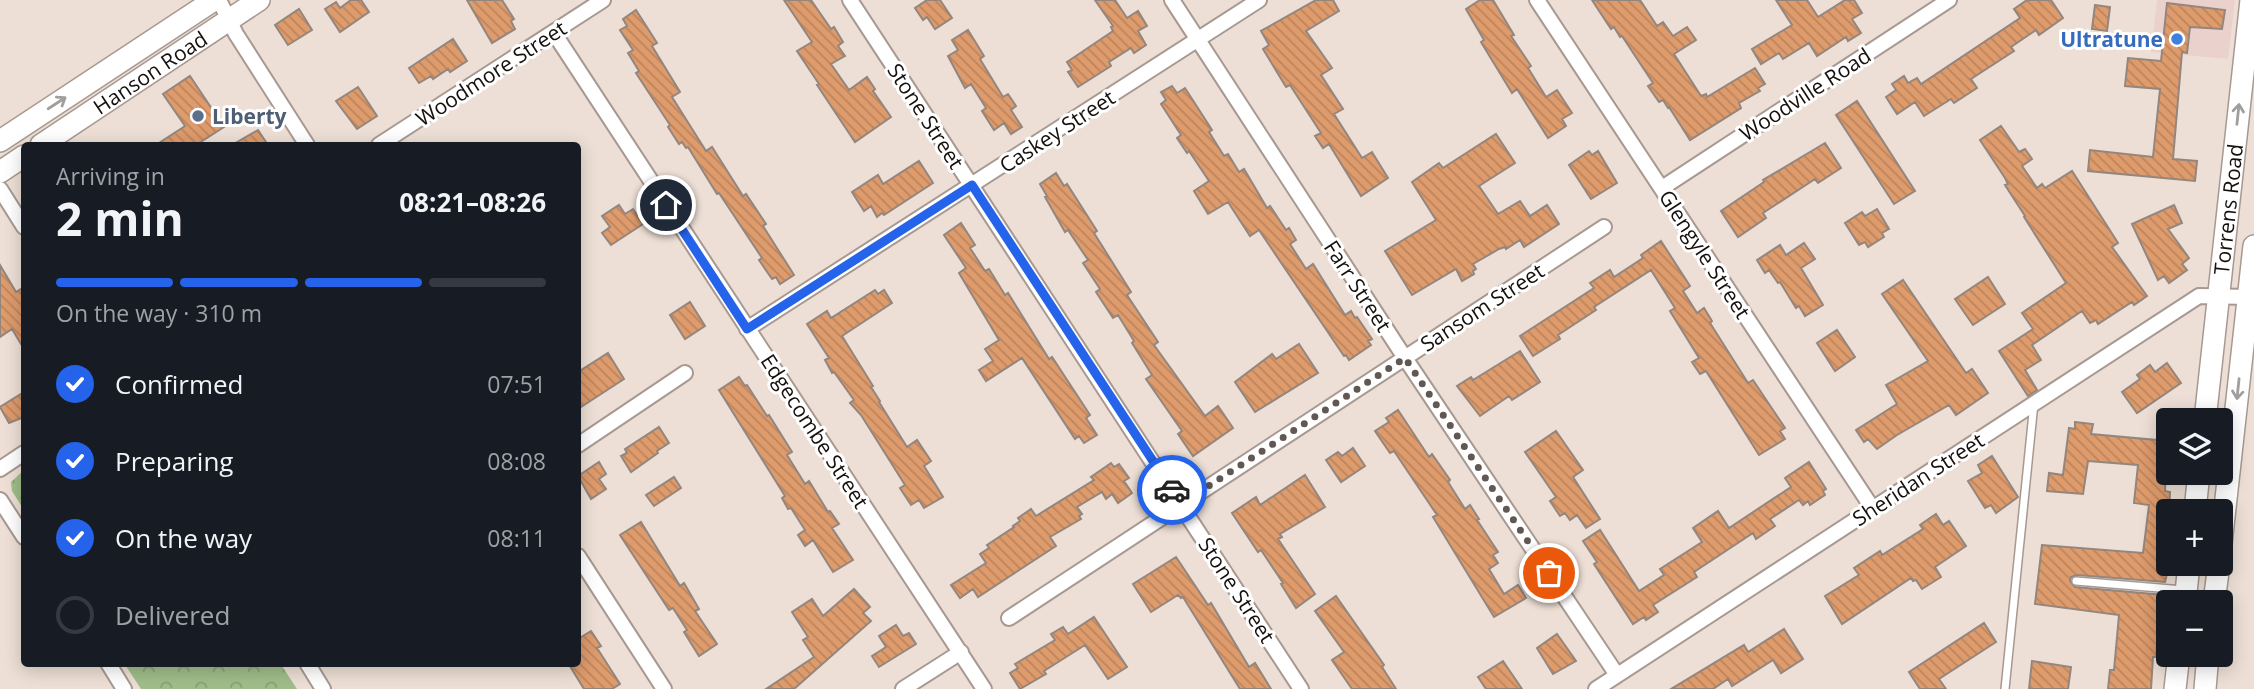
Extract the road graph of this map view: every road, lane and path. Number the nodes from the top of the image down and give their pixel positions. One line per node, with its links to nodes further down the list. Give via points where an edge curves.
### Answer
1 (217, 0): 10 (street); 13 (main road, Hanson Road, one-way to 1)
2 (259, 0): 10 (main road, Hanson Road)
3 (603, 0): 11 (street, Woodmore Street)
4 (850, 0): 19 (street, Stone Street)
5 (1172, 0): 12 (street, Farr Street)
6 (1259, 0): 12 (street, Caskey Street)
7 (1537, 0): 20 (street, Glengyle Street)
8 (1949, 0): 20 (street, Woodville Road)
9 (2251, 0): 25 (main road, Torrens Road, one-way to 9)
10 (229, 20): 14 (main road, Hanson Road); 15 (street)
11 (554, 33): 16 (street, Woodmore Street); 27 (street, Edgecombe Street)
12 (1198, 40): 19 (street, Caskey Street); 28 (street, Farr Street)
13 (0, 141)
14 (46, 142)
15 (305, 142)
16 (384, 142)
17 (21, 158): 18 (main road)
18 (0, 172)
19 (972, 185): 27 (street, Caskey Street); 37 (street, Stone Street)
20 (1662, 188): 38 (street, Glengyle Street)
21 (0, 189): 22 (street)
22 (21, 222)
23 (1604, 227): 28 (street, Sansom Street)
24 (2254, 246): 26 (main road, Torrens Road)
25 (2219, 296): 26 (street, Sheridan Street); 30 (street, Sheridan Street, via 2199,296); 31 (main road, Torrens Road)
26 (2249, 297): 35 (main road, Torrens Road, one-way to 35)
27 (747, 329): 44 (street, Edgecombe Street)
28 (1405, 358): 37 (street, Sansom Street); 49 (street, Farr Street)
29 (685, 373): 32 (street)
30 (2035, 402): 38 (street, Sheridan Street); 57 (lane)
31 (2206, 408)
32 (581, 443)
33 (21, 455): 34 (street)
34 (0, 469)
35 (2226, 499)
36 (0, 500): 39 (street)
37 (1181, 504): 43 (street, Sansom Street); 55 (street, Stone Street)
38 (1873, 509): 49 (street, Sheridan Street)
39 (21, 532)
40 (581, 561): 52 (street)
41 (2076, 581): 42 (lane)
42 (2156, 592)
43 (1009, 618)
44 (961, 652): 53 (street); 54 (street, Edgecombe Street)
45 (110, 667): 50 (street)
46 (309, 667): 51 (street)
47 (2178, 667): 58 (main road)
48 (2207, 667): 59 (main road)
49 (1617, 675): 56 (street, Sheridan Street)
50 (124, 689)
51 (323, 689)
52 (664, 689)
53 (904, 689)
54 (984, 689)
55 (1301, 689)
56 (1596, 689)
57 (2005, 689)
58 (2175, 689)
59 (2205, 689)

